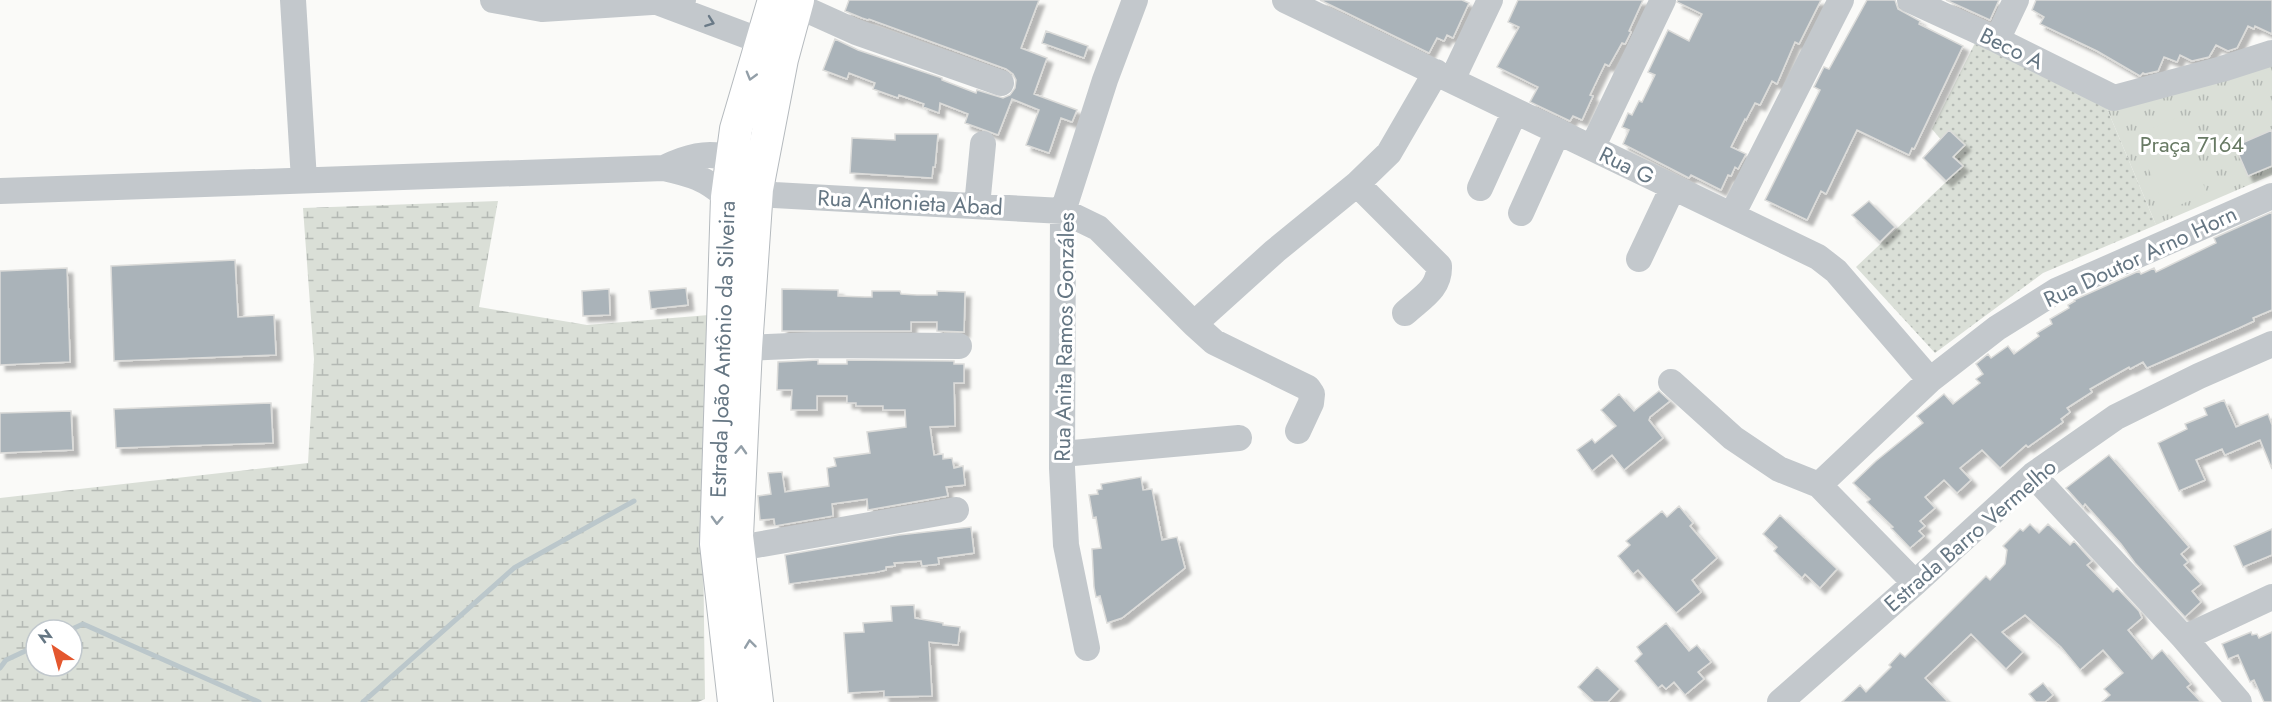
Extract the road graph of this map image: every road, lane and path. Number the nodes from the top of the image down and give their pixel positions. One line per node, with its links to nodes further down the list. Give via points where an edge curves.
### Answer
1 (292, 0): 24 (street)
2 (493, 0): 10 (street, via 542,9)
3 (1135, 0): 33 (street, Rua Anita Ramos Gonzáles)
4 (1285, 0): 12 (street, Rua G)
5 (1490, 0): 16 (street)
6 (1663, 0): 21 (street)
7 (1840, 0): 35 (street)
8 (1910, 0): 13 (street, Beco A)
9 (2016, 0): 13 (street)
10 (671, 2): 14 (street, one-way to 14)
11 (789, 2): 14 (main road, Estrada João Antônio da Silveira); 17 (street, via 856,32); 28 (main road, Estrada João Antônio da Silveira)
12 (1314, 6): 16 (street, Rua G)
13 (1997, 40): 15 (street, Beco A, via 2114,98)
14 (761, 41): 22 (main road, Estrada João Antônio da Silveira, one-way to 22)
15 (2272, 53)
16 (1444, 76): 18 (street, Rua G); 25 (street, via 1389,153)
17 (1001, 83)
18 (1515, 111): 19 (street, Rua G); 27 (street)
19 (1558, 131): 21 (street, Rua G); 34 (street)
20 (983, 144): 32 (street)
21 (1592, 148): 26 (street, Rua G)
22 (731, 159): 23 (street, via 706,155); 31 (main road, Estrada João Antônio da Silveira); 36 (main road)
23 (664, 168): 24 (street); 31 (street, via 708,181)
24 (304, 180): 29 (street)
25 (1357, 184): 38 (street, via 1439,266 1440,278 1434,287); 39 (street)
26 (1673, 187): 35 (street, Rua G); 37 (street)
27 (1480, 188)
28 (757, 189): 32 (street, Rua Antonieta Abad, via 774,195); 36 (main road, Estrada João Antônio da Silveira)
29 (0, 191)
30 (2272, 196): 43 (street, Rua Doutor Arno Horn, via 2056,291 1997,328)
31 (727, 197): 56 (main road, Estrada João Antônio da Silveira, one-way to 56, via 716,543)
32 (977, 206): 33 (street, Rua Antonieta Abad)
33 (1063, 211): 39 (street, via 1098,228); 47 (street, Rua Anita Ramos Gonzáles)
34 (1521, 213)
35 (1732, 215): 43 (street, Rua G, via 1818,257 1836,271)
36 (755, 225): 42 (main road, Estrada João Antônio da Silveira)
37 (1640, 259)
38 (1405, 313)
39 (1194, 324): 45 (street, via 1214,342 1308,388 1311,403)
40 (2272, 344): 48 (street, Estrada Barro Vermelho, via 2116,417)
41 (959, 346): 42 (street)
42 (746, 348): 51 (main road, Estrada João Antônio da Silveira, one-way to 42)
43 (1930, 380): 49 (street, Rua Doutor Arno Horn)
44 (1671, 382): 49 (street, via 1733,438 1779,469)
45 (1298, 431)
46 (1239, 438): 47 (street)
47 (1062, 454): 55 (street, Rua Anita Ramos Gonzáles, via 1066,545)
48 (2033, 475): 52 (street, Estrada Barro Vermelho); 54 (street)
49 (1819, 485): 52 (street)
50 (956, 510): 51 (street)
51 (739, 548): 57 (main road, Estrada João Antônio da Silveira, one-way to 51)
52 (1915, 583): 58 (street, Estrada Barro Vermelho)
53 (2272, 597): 54 (street)
54 (2184, 638): 59 (street)
55 (1087, 648)
56 (734, 702)
57 (757, 702)
58 (1780, 702)
59 (2239, 702)

